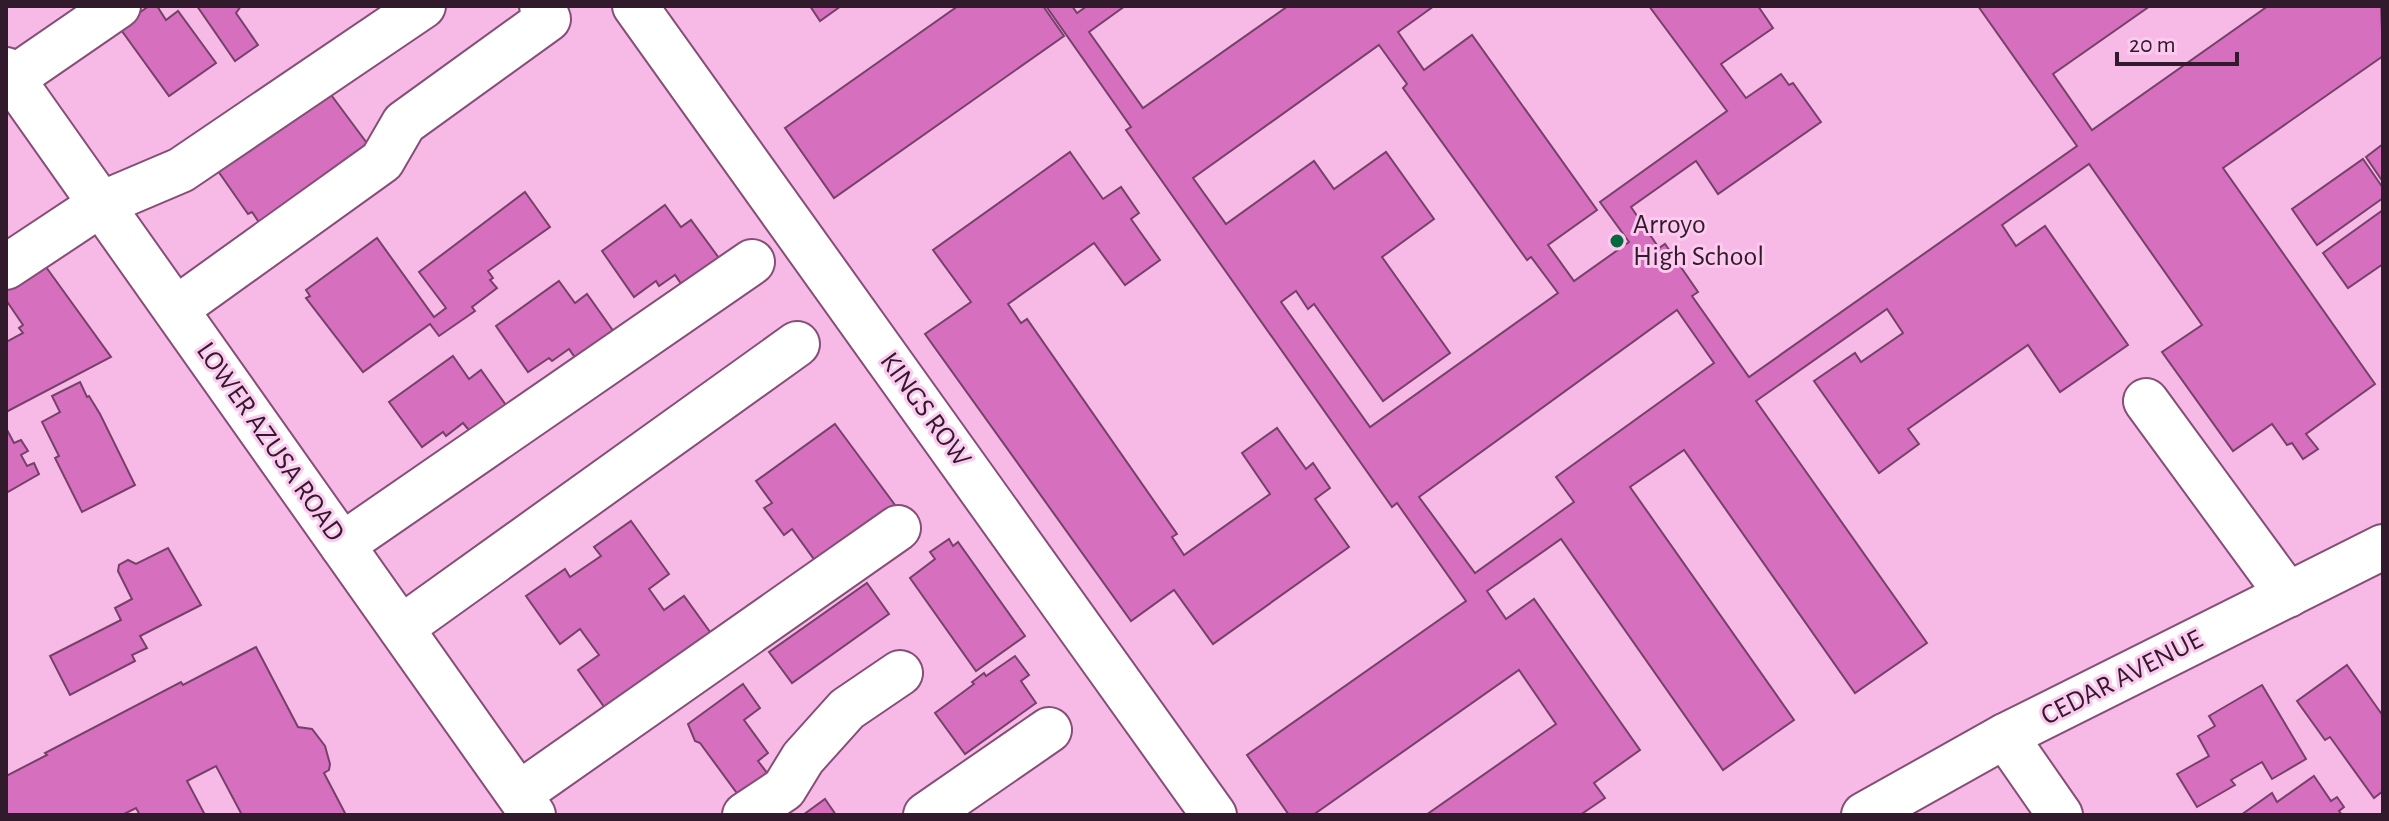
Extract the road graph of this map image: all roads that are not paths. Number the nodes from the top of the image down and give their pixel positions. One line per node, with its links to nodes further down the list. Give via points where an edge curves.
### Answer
1 (118, 6): 5 (street)
2 (423, 6): 6 (street, via 181,170)
3 (542, 6): 9 (street, via 548,19 404,123 382,161)
4 (635, 6): 23 (street, KINGS ROW)
5 (9, 75): 6 (street, LOWER AZUSA ROAD)
6 (101, 204): 8 (street); 9 (street, LOWER AZUSA ROAD)
7 (752, 262): 13 (street)
8 (6, 267)
9 (176, 309): 13 (street, LOWER AZUSA ROAD)
10 (797, 344): 16 (street)
11 (2146, 401): 15 (street)
12 (898, 528): 20 (street)
13 (342, 545): 16 (street, LOWER AZUSA ROAD)
14 (2383, 547): 15 (street, CEDAR AVENUE)
15 (2288, 595): 19 (street, CEDAR AVENUE)
16 (401, 628): 20 (street, LOWER AZUSA ROAD)
17 (900, 673): 21 (street, via 847,709 803,758 784,789)
18 (1049, 730): 22 (street)
19 (2005, 736): 24 (street, CEDAR AVENUE); 25 (street)
20 (526, 804)
21 (745, 815)
22 (926, 815)
23 (1214, 815)
24 (1864, 815)
25 (2060, 815)

